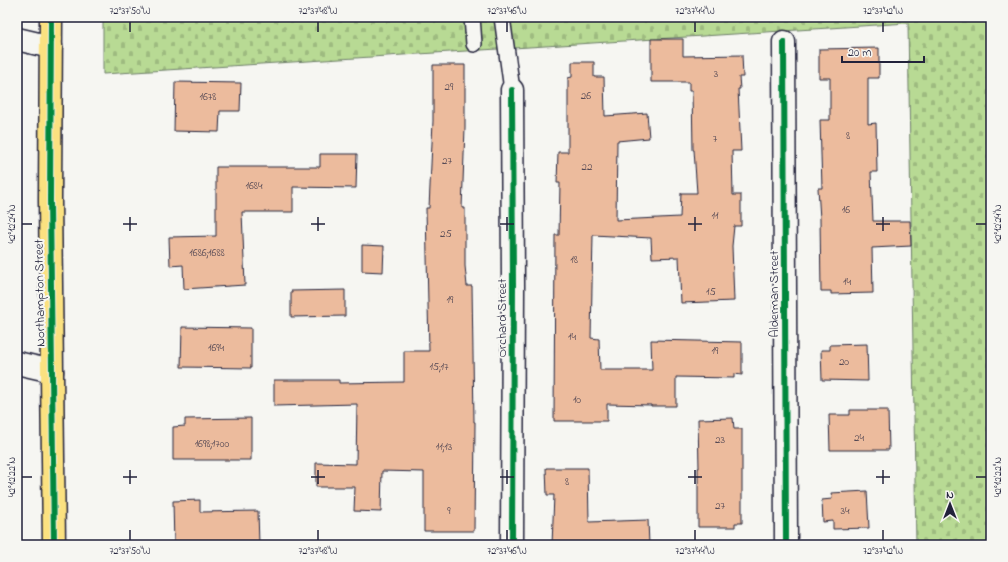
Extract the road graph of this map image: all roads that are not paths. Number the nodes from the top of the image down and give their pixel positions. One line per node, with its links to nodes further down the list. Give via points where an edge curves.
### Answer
1 (51, 17): 7 (main road, Northampton Street)
2 (472, 17): 6 (lane)
3 (502, 17): 8 (lane)
4 (17, 39): 7 (street)
5 (784, 42): 13 (street, Alderman Street)
6 (474, 44)
7 (51, 47): 10 (main road, Northampton Street)
8 (512, 90): 12 (street, Orchard Street)
9 (17, 363): 10 (street)
10 (52, 371): 11 (main road, Northampton Street)
11 (54, 545)
12 (512, 545)
13 (786, 545)

